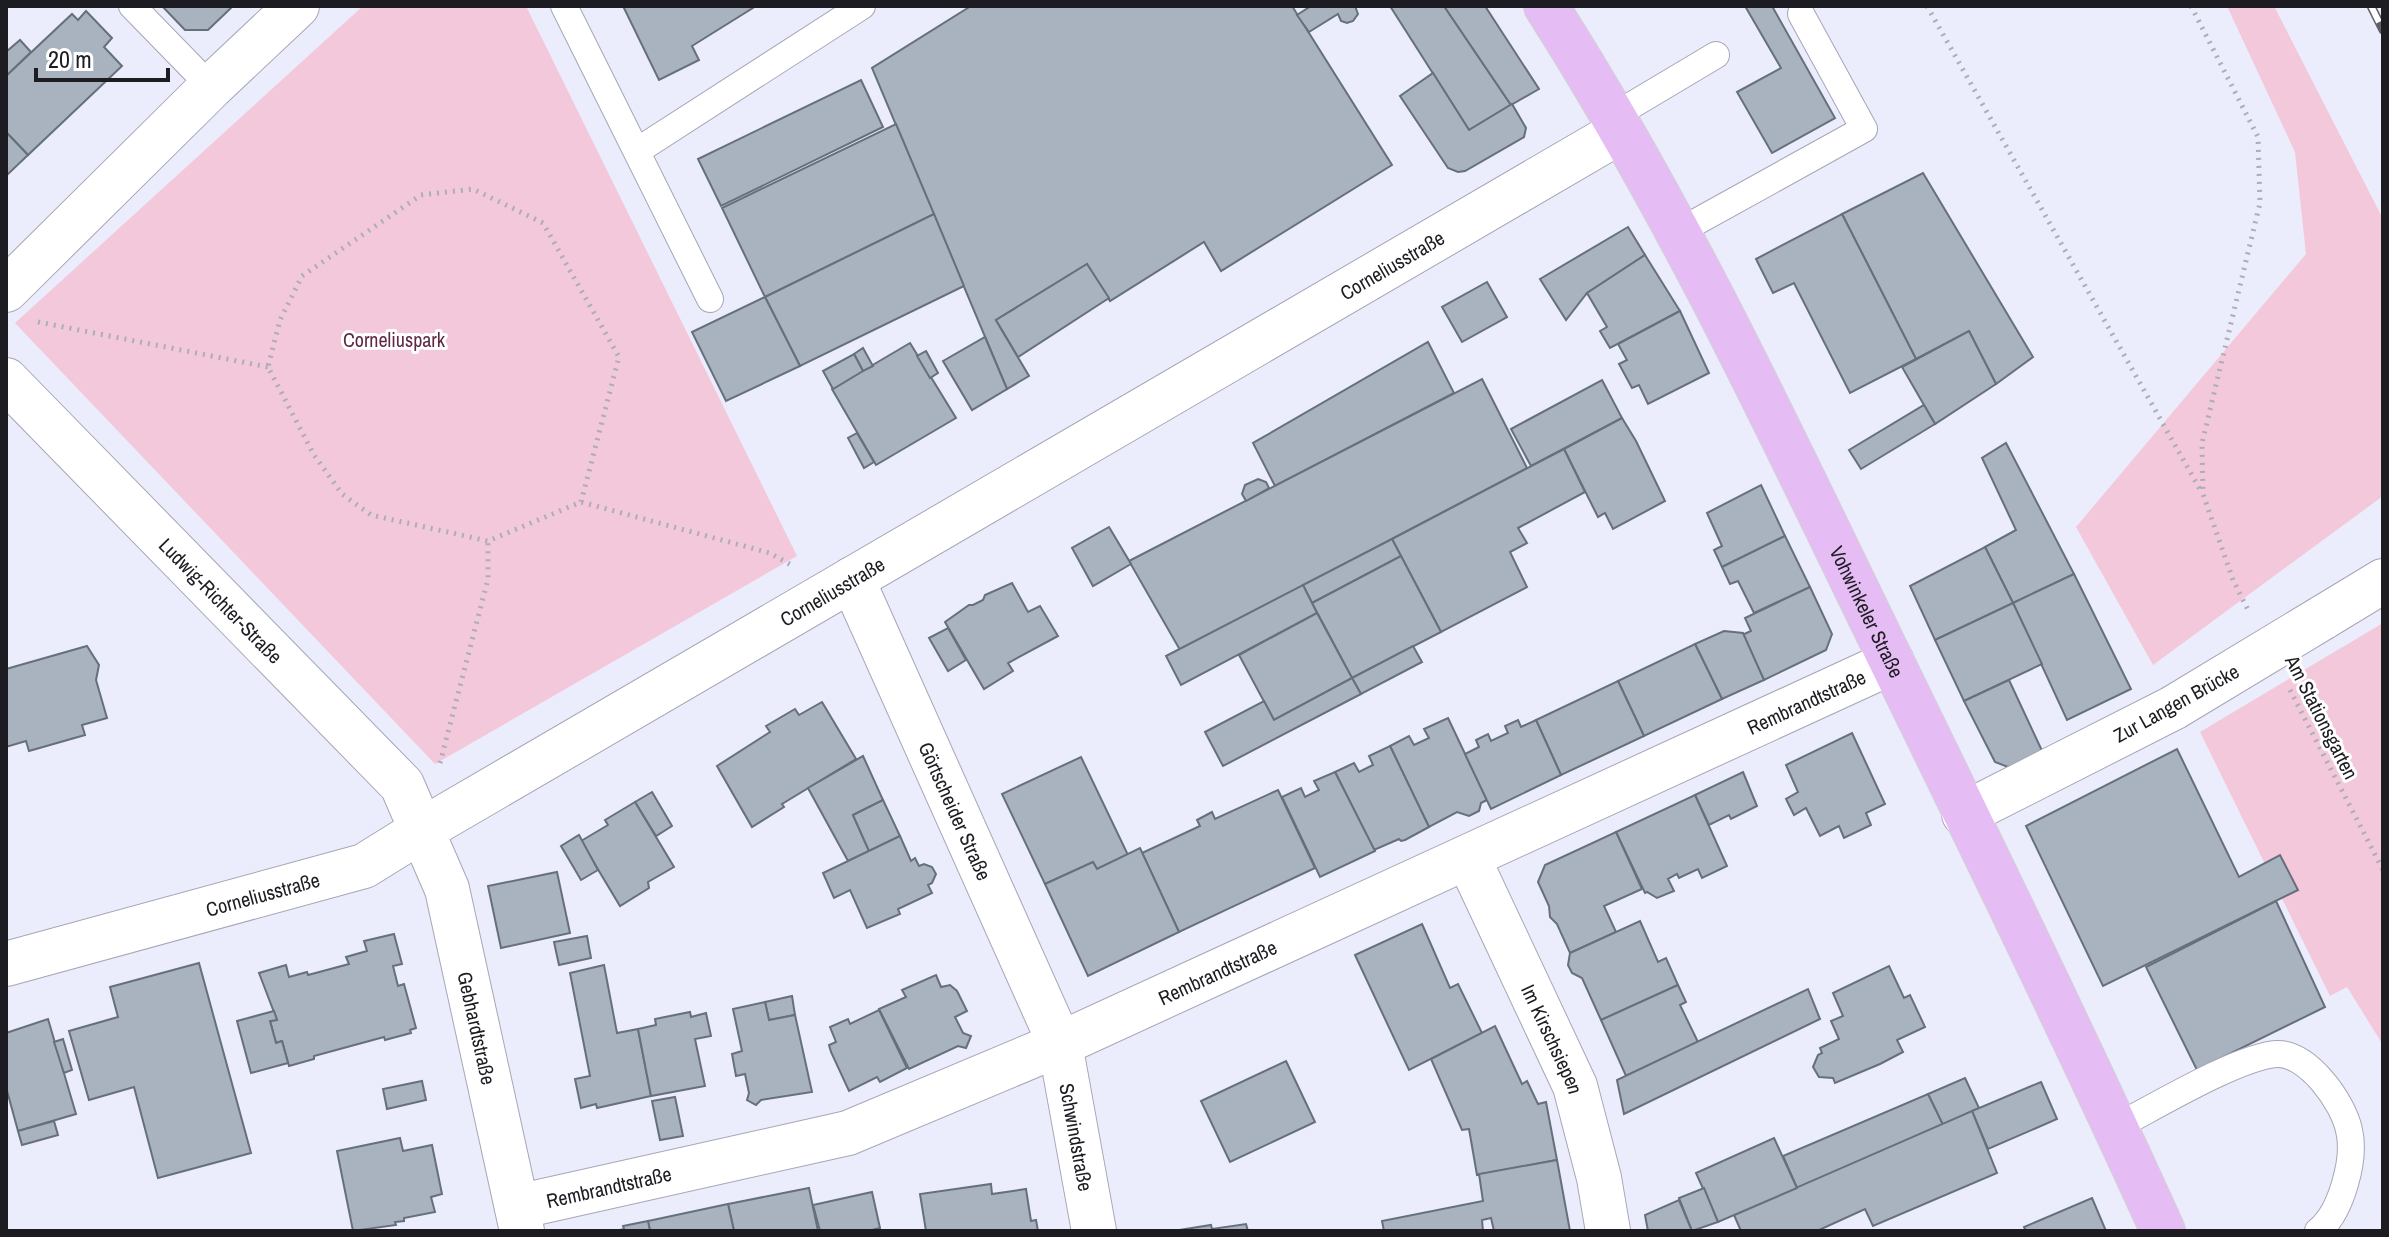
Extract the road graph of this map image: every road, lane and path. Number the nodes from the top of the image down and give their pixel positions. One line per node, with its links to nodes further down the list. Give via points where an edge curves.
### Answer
1 (132, 6): 10 (lane)
2 (297, 6): 10 (street)
3 (564, 6): 12 (lane)
4 (862, 6): 12 (lane)
5 (1546, 6): 11 (main road, Vohwinkeler Straße)
6 (1927, 6): 18 (path)
7 (2191, 6): 18 (path, via 2258,137 2260,164 2260,203 2202,443)
8 (1801, 14): 13 (lane, via 1864,129)
9 (1716, 55): 11 (lane)
10 (211, 87): 15 (street)
11 (1616, 124): 13 (main road, Vohwinkeler Straße); 22 (street, Corneliusstraße)
12 (637, 151): 14 (lane)
13 (1678, 232): 24 (main road, Vohwinkeler Straße)
14 (710, 299)
15 (20, 306): 16 (path)
16 (268, 367): 19 (path, via 280,320 302,276 421,195 473,189 543,223 619,357); 20 (path, via 314,455 342,494 371,515)
17 (6, 380): 27 (street, Ludwig-Richter-Straße, via 402,785)
18 (2203, 494): 23 (path, via 2233,580)
19 (581, 502): 20 (path); 22 (path, via 770,553)
20 (488, 541): 27 (path, via 488,579)
21 (2383, 581): 26 (street, Zur Langen Brücke, bridge, via 2173,708)
22 (842, 585): 27 (street, Corneliusstraße); 31 (street, Görtscheider Straße)
23 (2254, 621)
24 (1892, 662): 26 (main road, Vohwinkeler Straße); 28 (street, Rembrandtstraße)
25 (2283, 676): 29 (path, Am Stationsgarten)
26 (1964, 814): 32 (main road, Vohwinkeler Straße)
27 (422, 830): 30 (street, Corneliusstraße, via 364,866); 33 (street, Gebhardtstraße, via 447,889)
28 (1468, 858): 31 (street, Rembrandtstraße); 35 (street, Im Kirschsiepen, via 1575,1086)
29 (2383, 870)
30 (6, 964)
31 (1060, 1044): 33 (street, Rembrandtstraße, via 848,1133); 34 (street, Schwindstraße)
32 (2116, 1127): 36 (main road, Vohwinkeler Straße); 37 (lane, via 2245,1062 2279,1054 2304,1062 2329,1089 2349,1129 2350,1168 2328,1223)
33 (520, 1219)
34 (1094, 1231)
35 (1608, 1231)
36 (2163, 1231)
37 (2318, 1231)

